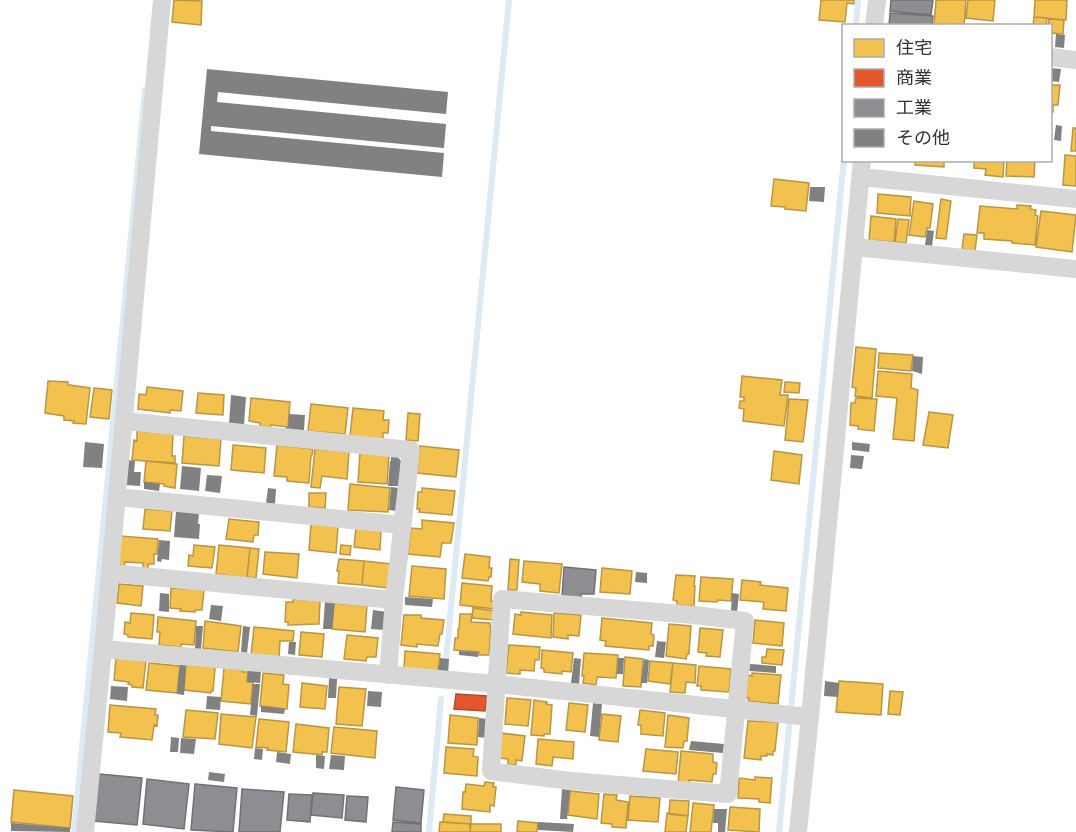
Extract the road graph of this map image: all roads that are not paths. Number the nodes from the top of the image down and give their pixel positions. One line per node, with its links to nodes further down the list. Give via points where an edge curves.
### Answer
1 (162, 0): 10 (street)
2 (877, 0): 3 (street)
3 (874, 24)
4 (1052, 57): 5 (street)
5 (1076, 60)
6 (861, 169): 7 (street); 8 (street)
7 (1076, 199)
8 (854, 247): 9 (street); 19 (street)
9 (1076, 269)
10 (124, 421): 11 (street); 12 (street, via 411,450)
11 (117, 497): 12 (street); 13 (street)
12 (402, 525): 14 (street)
13 (110, 573): 14 (street); 15 (street)
14 (394, 600): 16 (street)
15 (103, 649): 16 (street); 20 (street)
16 (388, 675): 17 (street)
17 (496, 684): 18 (street); 18 (street, via 491,771 571,781 728,794); 18 (street, via 502,599 694,615 745,621)
18 (737, 709): 19 (street)
19 (797, 715): 21 (street)
20 (85, 832)
21 (798, 832)

